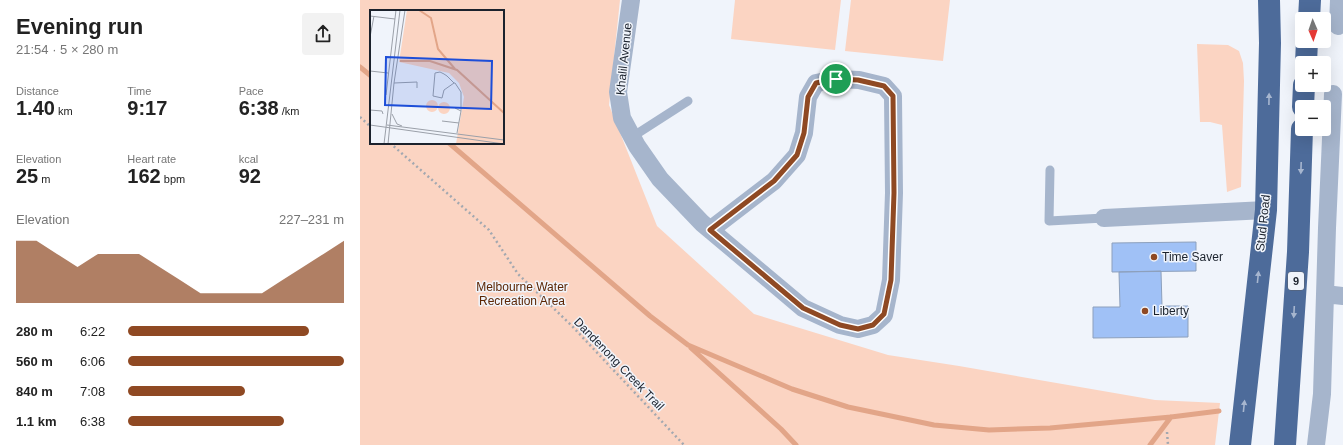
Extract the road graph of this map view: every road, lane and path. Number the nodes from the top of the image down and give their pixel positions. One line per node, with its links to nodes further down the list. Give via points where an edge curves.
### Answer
1 (631, 0): 12 (street, Khalil Avenue, via 618,92 622,118)
2 (1269, 0): 15 (highway, Stud Road, one-way to 2)
3 (1310, 0): 5 (highway)
4 (1339, 0): 6 (street)
5 (1309, 12)
6 (1338, 26)
7 (1333, 94): 18 (street)
8 (688, 101): 12 (lane)
9 (360, 117): 10 (path)
10 (370, 126)
11 (1302, 136): 24 (highway, 9, one-way to 24, via 1298,252)
12 (632, 137): 17 (street, Khalil Avenue, via 660,179)
13 (391, 144): 21 (path, Dandenong Creek Trail, via 489,230 518,274 572,326)
14 (1050, 170): 16 (lane, via 1050,221)
15 (1266, 210): 16 (street); 23 (highway, Stud Road, one-way to 15)
16 (1104, 218)
17 (710, 230): 17 (street, Khalil Avenue, via 803,308 840,325 858,329 873,325 884,314 891,280 894,193 893,96 884,86 858,80 836,79 816,83 808,97 804,133 797,155 774,181)
18 (1325, 294): 19 (street); 25 (street, via 1322,394)
19 (1343, 296)
20 (1167, 432): 22 (path)
21 (684, 445)
22 (1168, 445)
23 (1240, 445)
24 (1285, 445)
25 (1316, 445)

